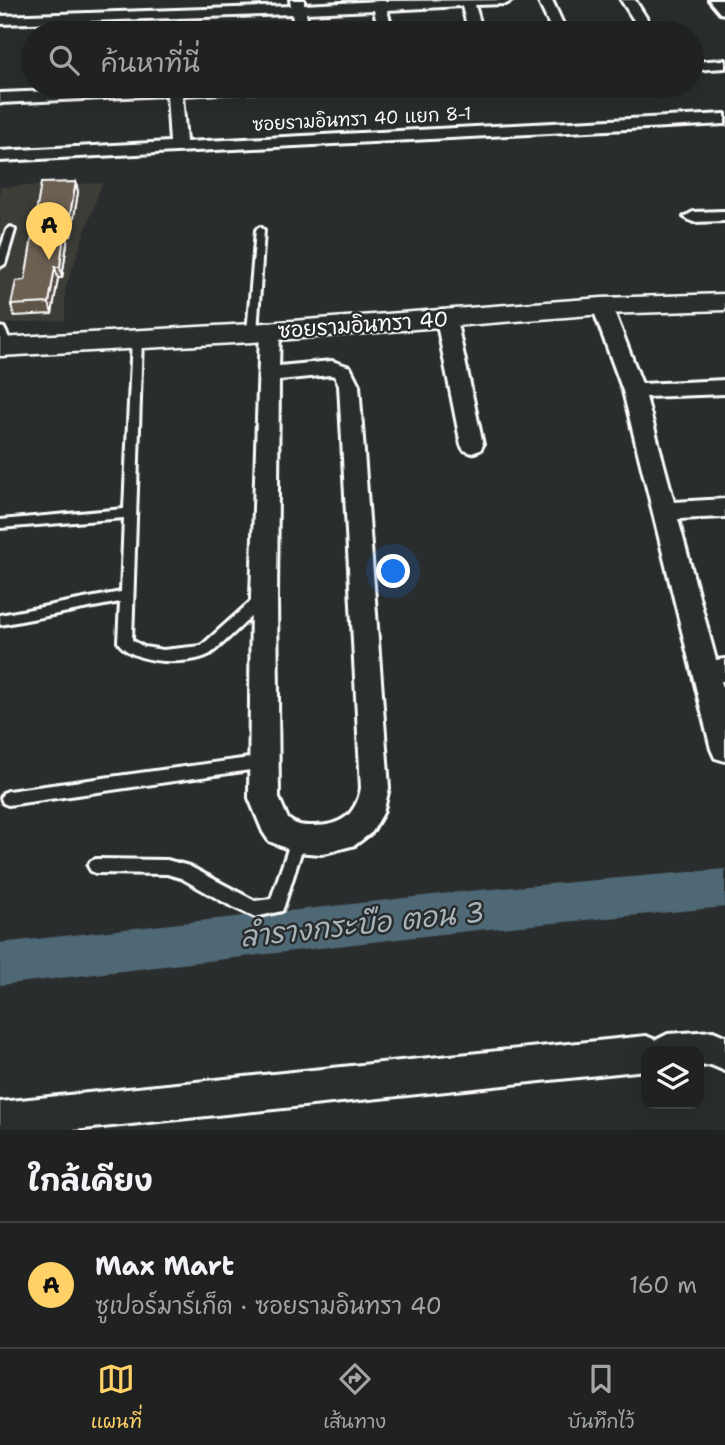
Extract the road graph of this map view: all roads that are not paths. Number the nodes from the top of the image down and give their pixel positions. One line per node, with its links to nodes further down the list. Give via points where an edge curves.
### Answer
1 (2, 0): 12 (street)
2 (97, 0): 13 (street)
3 (506, 0): 7 (street)
4 (545, 0): 18 (street)
5 (628, 0): 19 (street)
6 (716, 0): 11 (street)
7 (467, 1): 9 (street); 17 (street)
8 (297, 4): 9 (street); 10 (street)
9 (379, 5): 16 (street)
10 (205, 7): 13 (street)
11 (725, 10)
12 (0, 12)
13 (95, 17): 14 (street); 15 (street)
14 (0, 20)
15 (94, 21)
16 (383, 21)
17 (473, 21)
18 (555, 21)
19 (641, 21)
20 (725, 64): 21 (street)
21 (704, 65)
22 (22, 98): 24 (street)
23 (175, 98): 26 (street)
24 (0, 99)
25 (725, 119): 26 (street, ซอยรามอินทรา 40 แยก 8-1)
26 (179, 148): 27 (street, ซอยรามอินทรา 40 แยก 8-1)
27 (0, 156)
28 (725, 216): 29 (street)
29 (693, 218)
30 (11, 230): 32 (lane)
31 (260, 230): 36 (lane)
32 (0, 264)
33 (725, 302): 34 (street, ซอยรามอินทรา 40)
34 (602, 306): 35 (street, ซอยรามอินทรา 40); 41 (street)
35 (446, 319): 36 (street, ซอยรามอินทรา 40); 42 (street)
36 (261, 332): 37 (street, ซอยรามอินทรา 40); 39 (street)
37 (137, 338): 38 (street, ซอยรามอินทรา 40); 45 (lane)
38 (1, 341)
39 (270, 374): 48 (street); 54 (street, via 332,368 348,378 376,788 373,808 344,837)
40 (725, 387): 41 (street)
41 (634, 391): 44 (street)
42 (472, 445)
43 (725, 508): 44 (street)
44 (665, 511): 50 (street)
45 (130, 513): 46 (lane); 47 (lane)
46 (0, 524)
47 (127, 596): 48 (lane, via 125,642 133,650 152,654 205,650); 49 (lane)
48 (264, 596): 52 (street)
49 (0, 620)
50 (714, 671): 51 (street)
51 (725, 749)
52 (264, 762): 53 (lane); 54 (street, via 264,798 277,829)
53 (8, 798)
54 (298, 840): 55 (lane, via 276,906 256,909 167,867)
55 (96, 866)
56 (704, 1049): 57 (street)
57 (725, 1054)
58 (641, 1055): 59 (street)
59 (0, 1120)

